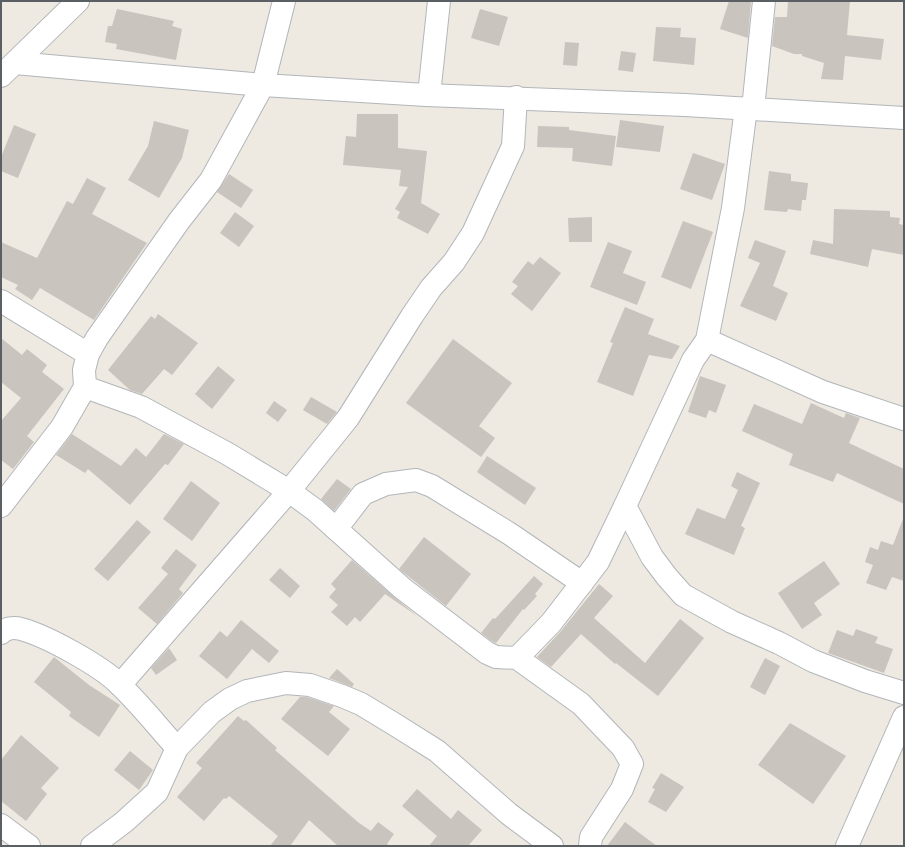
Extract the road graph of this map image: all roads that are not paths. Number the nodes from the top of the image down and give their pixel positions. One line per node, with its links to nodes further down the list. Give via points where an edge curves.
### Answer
1 (78, 1): 5 (street)
2 (284, 1): 6 (street)
3 (439, 1): 7 (street)
4 (764, 1): 9 (street)
5 (8, 69): 6 (street)
6 (263, 85): 7 (street); 13 (street, via 210,180)
7 (429, 95): 8 (street)
8 (516, 97): 9 (street); 16 (street, via 514,146 473,233 412,316 348,418)
9 (749, 109): 10 (street); 12 (street)
10 (904, 118)
11 (1, 300): 13 (street)
12 (707, 340): 15 (street, via 823,392); 18 (street, via 693,360)
13 (88, 354): 14 (street, via 84,370)
14 (85, 387): 16 (street, via 141,407 228,454); 17 (street, via 62,427)
15 (904, 419)
16 (289, 491): 19 (street); 23 (street)
17 (1, 506)
18 (625, 506): 20 (street, via 598,562); 24 (street, via 652,557 683,595 813,661)
19 (336, 529): 20 (street, via 363,494 386,484 416,480 432,486 510,534); 22 (street, via 402,588 487,653 496,657)
20 (582, 583): 22 (street, via 551,623)
21 (1, 633): 23 (street, via 11,628 20,629 48,641 92,664)
22 (517, 658): 31 (street, via 581,704 623,748 632,764 622,790 591,837)
23 (120, 685): 26 (street)
24 (904, 693)
25 (904, 717): 32 (street)
26 (177, 748): 29 (street, via 157,792); 30 (street, via 212,712 230,698 247,691 286,683 310,685 361,704 437,751 510,814)
27 (1, 825): 28 (street)
28 (29, 846)
29 (92, 846)
30 (552, 846)
31 (590, 846)
32 (847, 846)

